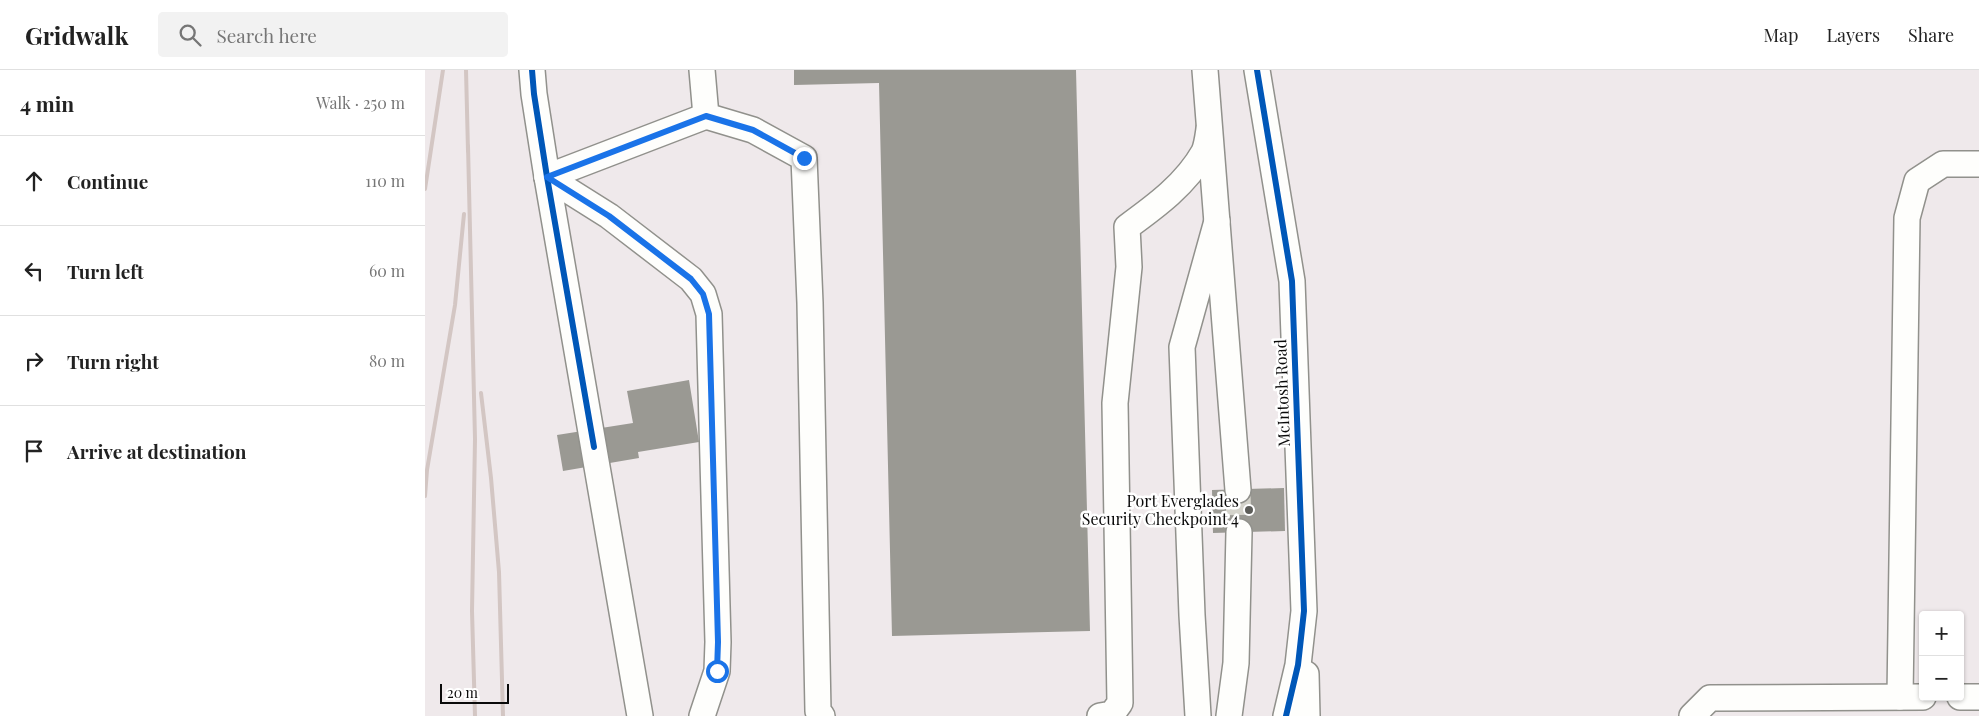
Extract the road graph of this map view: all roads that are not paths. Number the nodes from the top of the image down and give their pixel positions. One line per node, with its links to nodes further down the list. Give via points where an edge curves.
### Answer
1 (532, 70): 8 (street)
2 (702, 70): 5 (street)
3 (1205, 70): 6 (street)
4 (1257, 70): 12 (street, McIntosh Road, via 1292,281)
5 (706, 116): 8 (street); 18 (street, via 753,130 804,158 818,711)
6 (1209, 129): 9 (street); 19 (street, via 1205,150 1187,174 1167,197 1127,227 1129,266 1115,403 1120,703 1112,714)
7 (1979, 164): 14 (street, via 1943,164 1917,181 1907,218)
8 (547, 177): 16 (street); 17 (street, via 609,216 691,279 703,294 709,314 718,642 717,671)
9 (1217, 221): 10 (street); 20 (street, via 1182,347)
10 (1238, 490)
11 (1239, 532): 21 (street, via 1236,663)
12 (1304, 611): 22 (street, McIntosh Road, via 1298,664); 23 (street)
13 (1979, 696): 15 (street)
14 (1912, 697): 24 (street, via 1711,698)
15 (1964, 697)
16 (641, 716)
17 (702, 716)
18 (822, 716)
19 (1100, 716)
20 (1198, 716)
21 (1229, 716)
22 (1286, 716)
23 (1307, 716)
24 (1692, 716)

